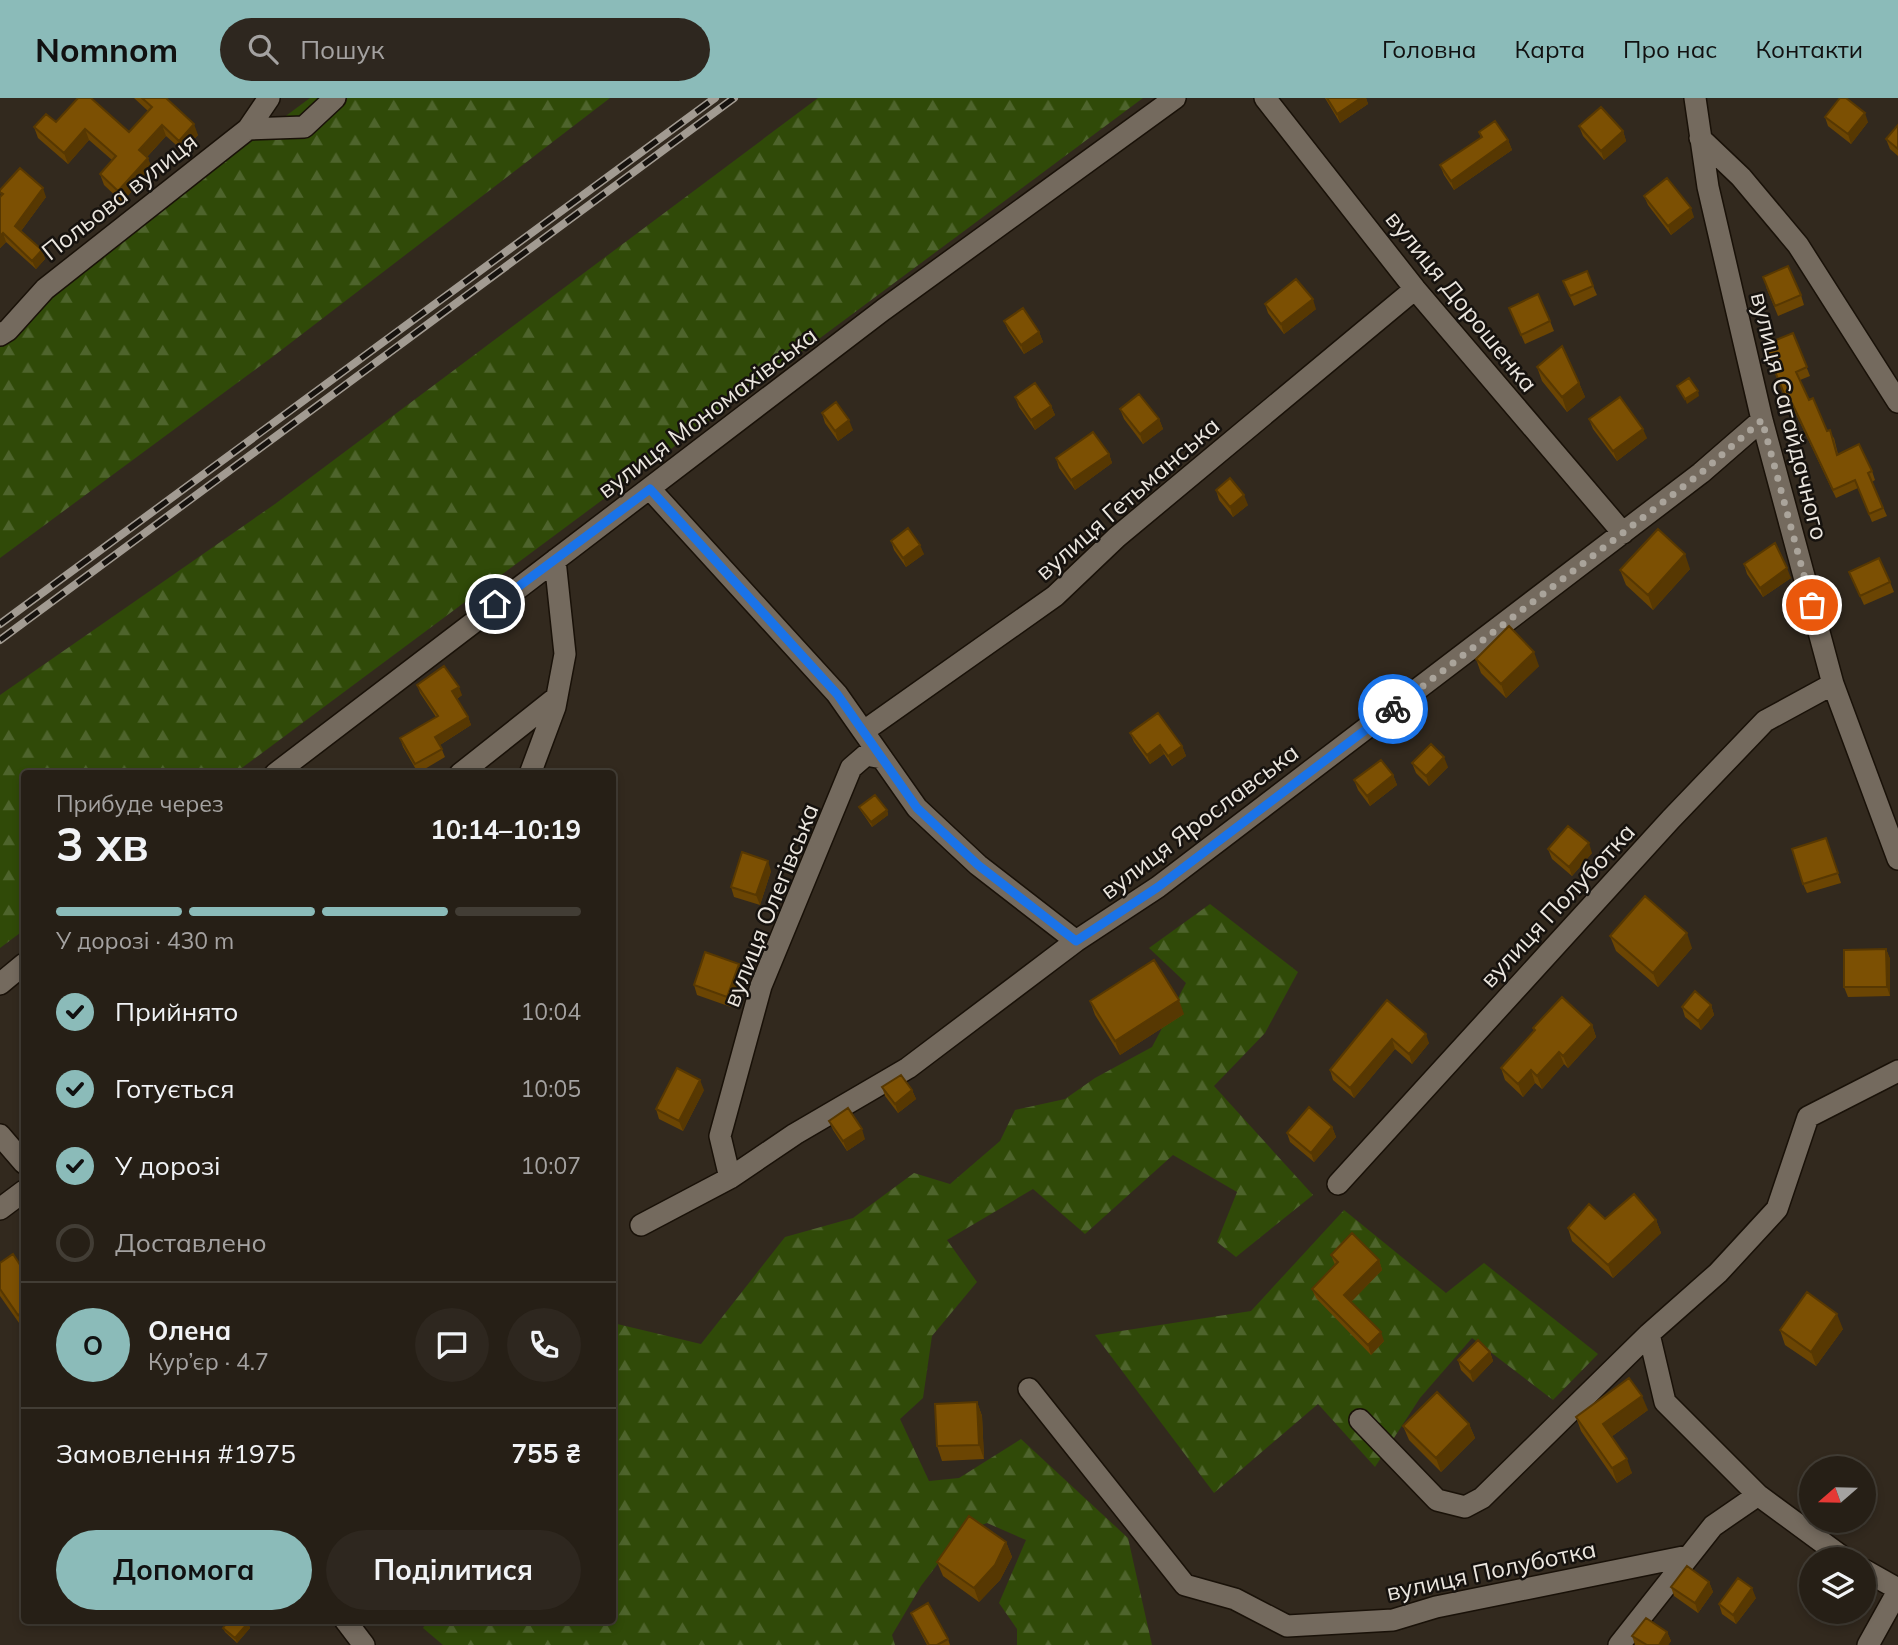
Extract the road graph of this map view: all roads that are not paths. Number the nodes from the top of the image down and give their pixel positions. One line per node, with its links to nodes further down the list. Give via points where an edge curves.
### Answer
1 (269, 98): 6 (street, Польова вулиця)
2 (335, 98): 6 (street, via 304,127)
3 (1175, 98): 12 (street, вулиця Мономахівська, via 883,310)
4 (1265, 98): 8 (street, вулиця Дорошенка)
5 (1695, 98): 7 (street, вулиця Сагайдачного)
6 (248, 130): 9 (street, Польова вулиця, via 120,227 45,289)
7 (1700, 138): 10 (street, via 1741,177 1798,245); 11 (street, вулиця Сагайдачного)
8 (1415, 289): 13 (street, вулиця Дорошенка); 17 (street, вулиця Гетьманська, via 1117,537 1055,596)
9 (0, 335)
10 (1898, 402)
11 (1762, 420): 13 (street, вулиця Ярославська); 15 (street, вулиця Сагайдачного)
12 (650, 489): 14 (street, вулиця Мономахівська); 17 (street, via 837,694)
13 (1623, 533): 23 (street, вулиця Ярославська, via 1169,879)
14 (555, 560): 16 (street, via 565,654); 19 (street, вулиця Мономахівська)
15 (1833, 684): 22 (street, вулиця Сагайдачного); 30 (street, вулиця Полуботка, via 1765,721)
16 (557, 697): 20 (street); 21 (street)
17 (864, 731): 18 (street)
18 (882, 758): 23 (street, via 917,808 978,865); 29 (street, вулиця Олегівська, via 866,755 851,768 761,986 720,1136)
19 (280, 770)
20 (465, 770)
21 (531, 770)
22 (1898, 859)
23 (1076, 941): 29 (street, вулиця Ярославська, via 908,1068)
24 (21, 966): 25 (street)
25 (0, 984)
26 (1898, 1072): 34 (street, via 1808,1116 1777,1209 1718,1273)
27 (0, 1135): 28 (street)
28 (21, 1160)
29 (730, 1178): 33 (street, вулиця Ярославська)
30 (1338, 1184)
31 (21, 1193): 32 (street)
32 (0, 1209)
33 (641, 1225)
34 (1649, 1334): 36 (street, via 1482,1499 1465,1507 1437,1500); 37 (street, via 1665,1402)
35 (1029, 1388): 39 (street, вулиця Полуботка, via 1185,1585 1235,1599 1287,1626 1392,1620)
36 (1360, 1420)
37 (1758, 1495): 38 (street); 39 (street, via 1713,1526)
38 (1829, 1547)
39 (1688, 1556): 44 (street)
40 (1876, 1577): 41 (street)
41 (1898, 1590): 45 (street)
42 (348, 1624): 43 (street)
43 (364, 1645)
44 (1619, 1645)
45 (1868, 1645)

